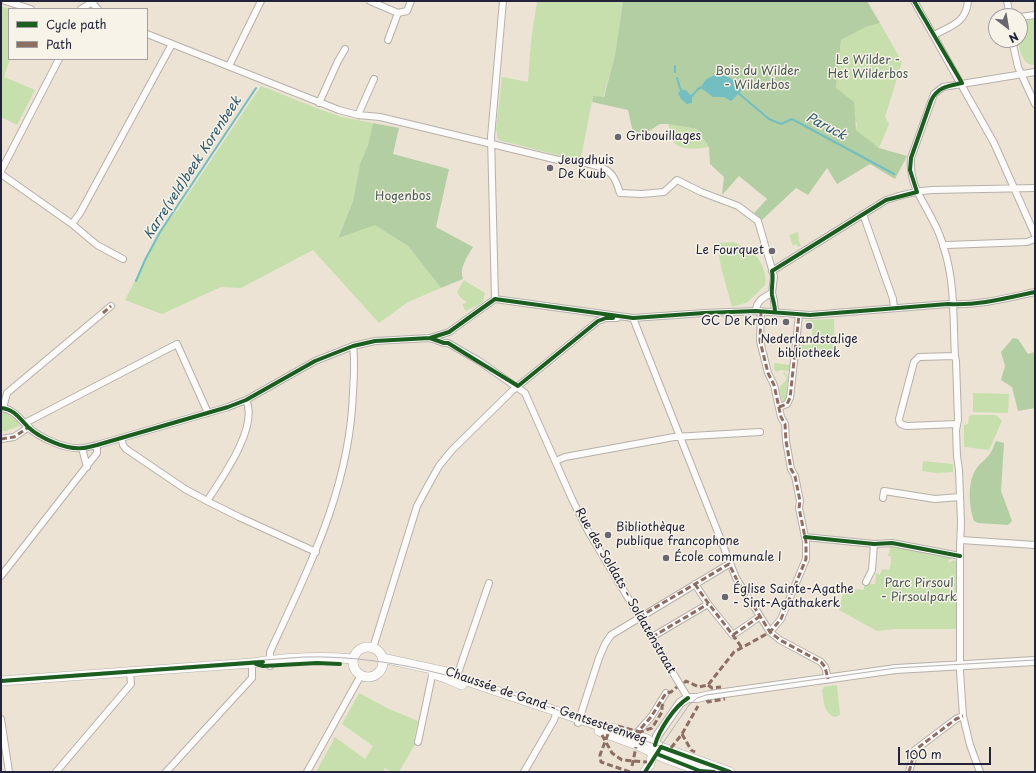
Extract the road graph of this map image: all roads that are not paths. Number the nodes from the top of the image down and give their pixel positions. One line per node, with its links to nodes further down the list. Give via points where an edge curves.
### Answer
1 (5, 1): 9 (street)
2 (261, 1): 19 (street)
3 (370, 1): 11 (street)
4 (411, 1): 11 (street, via 406,11)
5 (503, 1): 27 (street)
6 (914, 1): 13 (street)
7 (968, 1): 13 (street, via 961,19)
8 (92, 2): 10 (street)
9 (28, 8)
10 (83, 8)
11 (398, 12): 14 (street)
12 (148, 34): 15 (street)
13 (934, 35): 23 (street)
14 (388, 40)
15 (172, 44): 19 (street); 34 (street)
16 (1014, 48): 21 (street)
17 (345, 49): 24 (street)
18 (58, 60): 28 (street)
19 (229, 66): 24 (street)
20 (1035, 72): 21 (street)
21 (1021, 74): 23 (street); 25 (street)
22 (374, 79): 26 (street)
23 (962, 84): 31 (street, via 994,143); 32 (street, via 943,87 934,94 931,101 911,158 910,170)
24 (319, 103): 26 (street)
25 (1035, 104)
26 (358, 115): 27 (street, via 380,117)
27 (492, 144): 39 (street, via 558,160 583,162 606,170 612,174 620,193 664,192 677,180 738,206 758,221); 42 (street)
28 (1, 170)
29 (1, 174): 34 (street)
30 (1035, 188): 31 (street)
31 (1014, 189): 32 (street); 35 (street)
32 (916, 192): 33 (street, via 886,200); 37 (street, via 934,222)
33 (862, 214): 39 (street); 45 (street)
34 (72, 224): 38 (street, via 97,245)
35 (1035, 235)
36 (1035, 239): 37 (street, via 1027,242)
37 (943, 246): 43 (street, via 951,277)
38 (123, 259)
39 (772, 271): 41 (street)
40 (1035, 292): 43 (street, via 997,300)
41 (772, 293): 46 (street, via 758,303); 48 (street)
42 (495, 299): 47 (street); 53 (street)
43 (952, 304): 45 (street); 57 (street)
44 (111, 306): 61 (street, via 7,393)
45 (894, 308): 49 (street)
46 (759, 311): 48 (street); 51 (street); 60 (street, via 760,341)
47 (596, 312): 50 (street); 52 (street)
48 (775, 312): 49 (street)
49 (799, 315): 60 (street, via 790,398 787,404)
50 (621, 317): 51 (street); 52 (street)
51 (633, 318): 66 (street)
52 (598, 321): 58 (street)
53 (449, 332): 54 (street); 55 (street)
54 (430, 338): 55 (street, Rue des Soldats - Soldatenstraat); 56 (street, via 375,341)
55 (448, 343): 58 (street, Rue des Soldats - Soldatenstraat)
56 (353, 346): 59 (street, via 315,360); 80 (street, via 353,410 348,445 337,491)
57 (955, 356): 63 (street); 63 (street, via 916,359 899,422 907,426)
58 (518, 386): 71 (street, Rue des Soldats - Soldatenstraat, via 525,392); 92 (street, via 452,450 430,482 417,506)
59 (246, 400): 62 (street); 75 (street, via 249,410 243,439)
60 (779, 407): 76 (street, via 785,424)
61 (2, 408): 64 (street, via 17,414)
62 (208, 413): 64 (street, via 177,344); 67 (street)
63 (957, 424): 73 (street)
64 (27, 425): 68 (street, via 14,437); 70 (street, via 58,444)
65 (760, 432): 66 (street)
66 (679, 437): 71 (street, via 566,457); 82 (street)
67 (121, 438): 69 (street); 75 (street, via 126,449)
68 (1, 439)
69 (97, 445): 70 (street); 72 (street, via 97,454)
70 (82, 448): 72 (street)
71 (556, 461): 88 (street, Rue des Soldats - Soldatenstraat, via 588,531)
72 (87, 467): 83 (street)
73 (960, 497): 74 (street, via 935,499 884,487); 77 (street)
74 (883, 498)
75 (207, 501): 80 (street)
76 (805, 537): 78 (street); 90 (street, via 806,559 781,619)
77 (961, 540): 79 (street); 81 (street)
78 (874, 544): 81 (street, via 892,543); 84 (street, via 872,570)
79 (1035, 545)
80 (316, 552): 97 (street, via 270,652)
81 (960, 556): 98 (street)
82 (729, 564): 86 (street); 89 (street)
83 (1, 576)
84 (866, 582)
85 (489, 583): 103 (street)
86 (695, 584): 87 (street); 88 (street)
87 (708, 604): 89 (street, via 733,635); 91 (street)
88 (640, 617): 91 (street, Rue des Soldats - Soldatenstraat); 110 (street, via 607,639)
89 (759, 617): 90 (street)
90 (770, 632): 102 (street, via 821,662)
91 (652, 637): 106 (street, Rue des Soldats - Soldatenstraat)
92 (373, 648): 93 (main road); 95 (main road, via 361,649)
93 (382, 661): 99 (main road, Chaussée de Gand - Gentsesteenweg); 101 (main road, via 378,672 373,676)
94 (1035, 661): 98 (street)
95 (353, 662): 97 (main road, via 317,657); 101 (main road, via 356,672)
96 (252, 663): 97 (main road); 100 (main road); 117 (street, via 252,678)
97 (270, 663)
98 (960, 665): 102 (street, via 896,669); 108 (street)
99 (433, 671): 103 (main road, Chaussée de Gand - Gentsesteenweg, via 450,673); 112 (street)
100 (130, 672): 104 (main road); 116 (street, via 131,684)
101 (361, 675): 118 (street)
102 (828, 679): 106 (street)
103 (456, 680): 107 (main road, Chaussée de Gand - Gentsesteenweg)
104 (2, 682)
105 (666, 693): 111 (street, via 652,717)
106 (688, 698): 113 (street, via 680,703 657,736)
107 (556, 713): 110 (main road, Chaussée de Gand - Gentsesteenweg); 119 (street)
108 (963, 716): 123 (street, via 915,750); 124 (street)
109 (1, 719): 115 (street)
110 (578, 721): 111 (main road, Chaussée de Gand - Gentsesteenweg); 113 (main road, Chaussée de Gand - Gentsesteenweg, via 637,745)
111 (635, 735): 113 (main road, Chaussée de Gand - Gentsesteenweg, via 647,740)
112 (418, 742)
113 (654, 749): 114 (main road); 120 (main road, Chaussée de Gand - Gentsesteenweg); 122 (main road, Chaussée de Gand - Gentsesteenweg)
114 (647, 768)
115 (9, 772)
116 (56, 772)
117 (166, 772)
118 (307, 772)
119 (524, 772)
120 (700, 772): 121 (main road, Chaussée de Gand - Gentsesteenweg)
121 (714, 772)
122 (730, 772)
123 (909, 772)
124 (980, 772)

